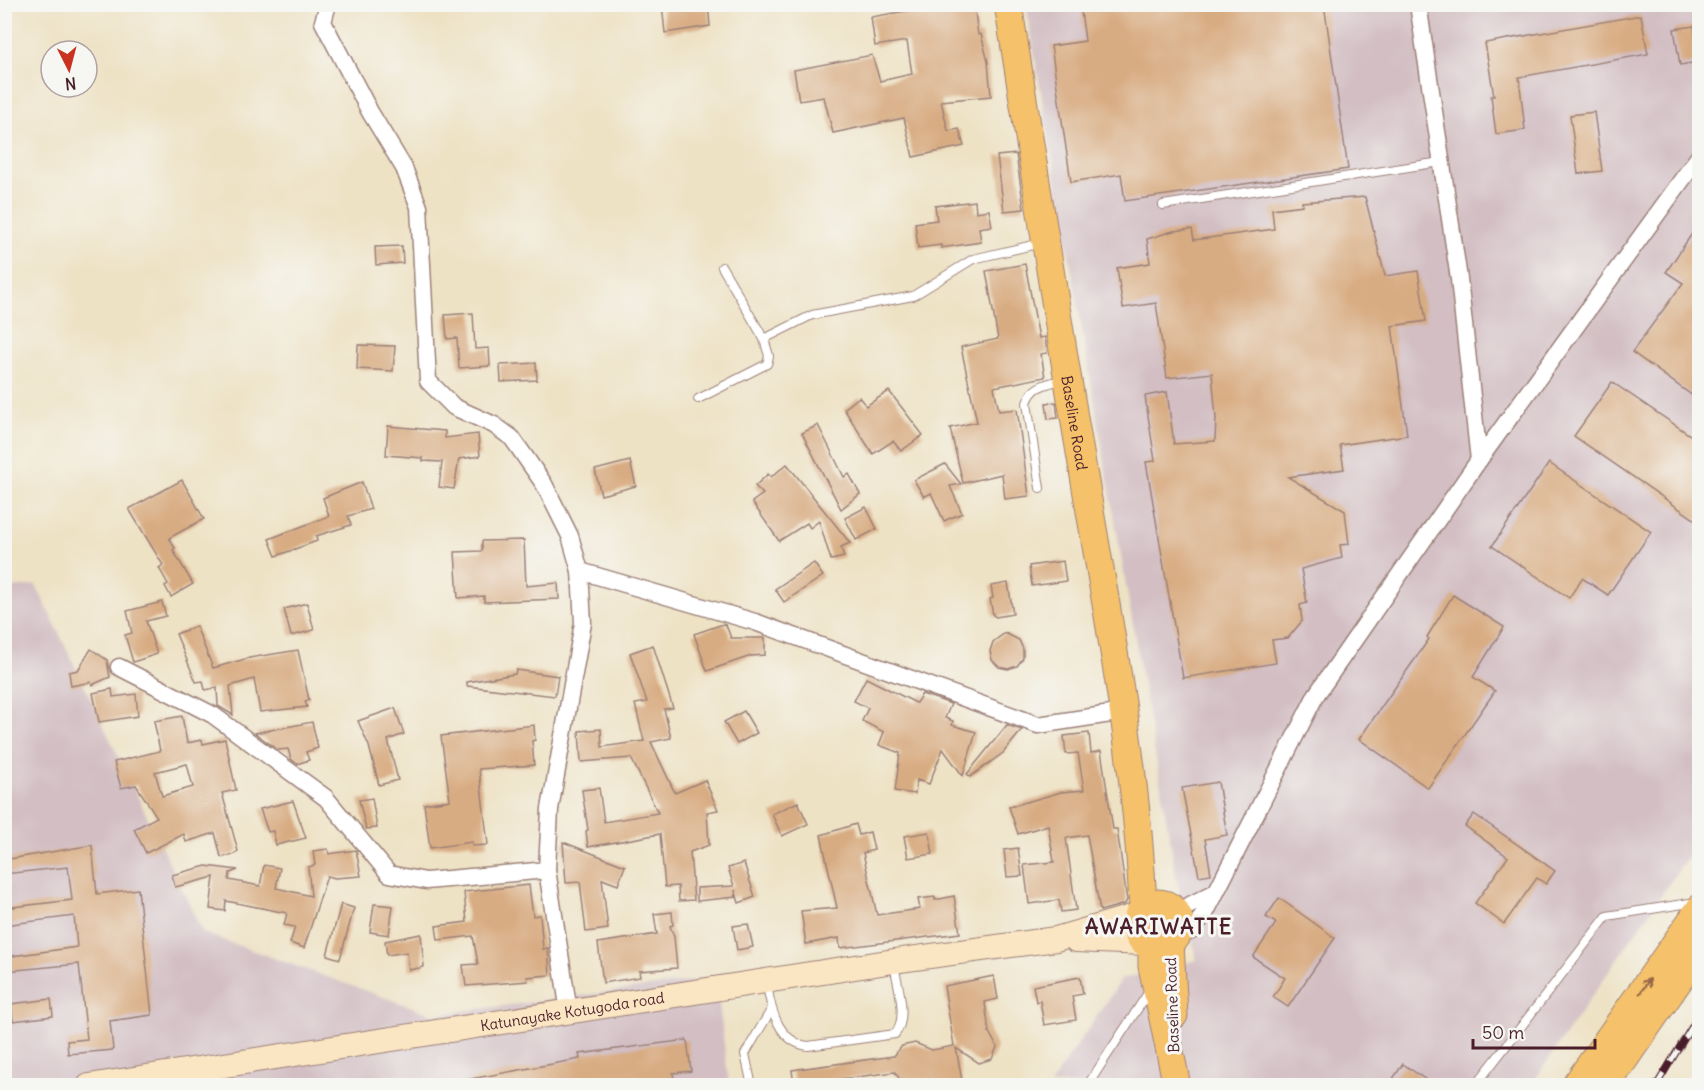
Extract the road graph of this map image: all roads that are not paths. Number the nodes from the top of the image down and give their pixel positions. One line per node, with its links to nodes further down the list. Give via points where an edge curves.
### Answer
1 (328, 4): 14 (street, via 323,22 404,168 419,207 428,381 454,407 512,438 544,484 570,536)
2 (1008, 4): 7 (main road, Baseline Road)
3 (1418, 4): 5 (street)
4 (1700, 155): 12 (street)
5 (1441, 162): 6 (lane); 12 (street, via 1459,279)
6 (1163, 206)
7 (1046, 242): 9 (lane, via 973,259 913,296 812,315); 10 (main road, Baseline Road)
8 (722, 267): 9 (lane)
9 (764, 339): 11 (lane, via 767,364)
10 (1067, 378): 13 (lane, via 1039,387 1030,393 1027,403); 16 (main road, Baseline Road)
11 (698, 399)
12 (1479, 460): 18 (street, via 1316,696)
13 (1040, 488)
14 (580, 570): 16 (street, via 755,622 1038,725); 17 (street, via 583,623 550,809)
15 (118, 667): 17 (street, via 213,715 326,798 389,874 426,881)
16 (1124, 712): 21 (main road, Baseline Road, via 1140,841)
17 (547, 870): 27 (street)
18 (1214, 893): 21 (street); 21 (street, via 1200,923)
19 (1700, 901): 32 (lane, via 1607,916)
20 (1700, 908): 33 (main road, one-way to 20)
21 (1158, 926): 23 (main road, Katunayake Kotugoda road); 25 (main road, Baseline Road); 28 (main road, Baseline Road, via 1174,981)
22 (1700, 950): 34 (main road)
23 (894, 961): 24 (main road, Katunayake Kotugoda road); 26 (lane, via 902,1017 895,1034 798,1045 790,1040)
24 (767, 981): 26 (lane); 27 (main road, Katunayake Kotugoda road)
25 (1155, 982): 28 (main road, Baseline Road); 31 (lane)
26 (771, 1010): 30 (lane, via 745,1054)
27 (568, 1012): 29 (main road, Katunayake Kotugoda road)
28 (1176, 1076)
29 (89, 1086)
30 (752, 1086)
31 (1087, 1086)
32 (1475, 1086)
33 (1575, 1086)
34 (1606, 1086)

